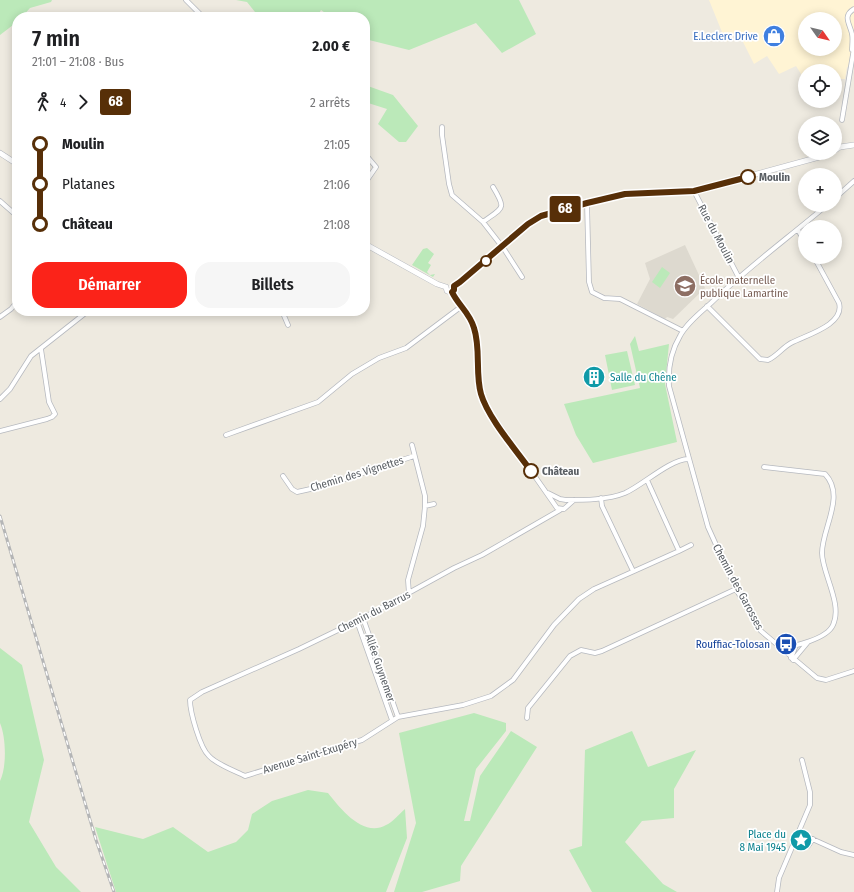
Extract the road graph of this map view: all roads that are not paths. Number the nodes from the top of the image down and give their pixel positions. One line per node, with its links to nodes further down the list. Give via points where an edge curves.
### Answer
1 (186, 0): 3 (street)
2 (853, 8): 4 (street, via 847,18)
3 (197, 12)
4 (852, 28): 6 (street)
5 (854, 48): 6 (street)
6 (851, 61): 7 (street)
7 (842, 120)
8 (442, 127): 25 (street, via 452,195)
9 (854, 145): 10 (street)
10 (842, 147)
11 (0, 153): 14 (street)
12 (370, 160): 15 (street, via 376,167)
13 (808, 160): 18 (street)
14 (12, 161)
15 (370, 176)
16 (854, 180): 19 (street)
17 (493, 187): 25 (street, via 502,201 502,206)
18 (694, 191): 21 (street, via 625,194); 31 (street, Rue du Moulin)
19 (842, 191)
20 (0, 201): 22 (street)
21 (587, 203): 27 (street, via 541,216); 42 (street, via 589,282 592,292 604,298 620,299)
22 (12, 212)
23 (819, 212): 24 (street, Chemin des Garosses)
24 (810, 220)
25 (483, 222): 27 (street)
26 (798, 230): 31 (street, Chemin des Garosses)
27 (502, 246): 30 (street); 32 (street)
28 (370, 247): 33 (street)
29 (818, 264): 36 (street, via 839,303 838,317 832,323 789,344 768,360 764,361 757,356)
30 (522, 277)
31 (739, 278): 36 (street, Chemin des Garosses)
32 (454, 286): 33 (street, via 449,284); 34 (street)
33 (446, 287): 34 (street, via 447,291)
34 (452, 292): 35 (street)
35 (462, 306): 46 (street, via 406,348 379,358 352,374 318,402); 53 (street, via 475,329 479,384 485,405)
36 (707, 306): 42 (street, Chemin des Garosses)
37 (12, 308): 40 (street)
38 (82, 316): 43 (street)
39 (284, 316): 41 (street)
40 (0, 317)
41 (288, 325)
42 (683, 331): 49 (street, Chemin des Garosses, via 672,354 669,379 670,394)
43 (41, 349): 44 (street, via 27,361 10,389); 45 (street, via 49,402 55,414 47,419)
44 (0, 399)
45 (0, 431)
46 (226, 435)
47 (412, 445): 48 (street)
48 (414, 456): 51 (street, Chemin des Vignettes, via 324,486 297,492); 59 (street, via 425,496)
49 (688, 460): 52 (street, via 680,460); 66 (street, Chemin des Garosses, via 708,527)
50 (764, 467): 70 (street, via 824,474 830,480 832,509 823,539 822,554 834,595 835,620 830,630)
51 (283, 476)
52 (647, 480): 54 (street, via 614,497); 64 (street)
53 (546, 491): 55 (street); 58 (street)
54 (601, 498): 56 (street); 65 (street, via 602,506)
55 (562, 499): 56 (street); 58 (street, Chemin du Barrus, via 557,501); 60 (street)
56 (574, 500): 60 (street, Chemin du Barrus)
57 (434, 504): 59 (street)
58 (556, 505): 61 (street); 62 (street, Chemin du Barrus)
59 (425, 506): 67 (street, via 423,526 408,580)
60 (566, 506): 61 (street, Chemin du Barrus)
61 (560, 510): 62 (street, Chemin du Barrus)
62 (552, 513): 67 (street, Chemin du Barrus, via 482,555)
63 (691, 545): 64 (street, Avenue Saint-Exupéry)
64 (679, 551): 65 (street, Avenue Saint-Exupéry)
65 (633, 571): 76 (street, Avenue Saint-Exupéry, via 594,589 579,600 554,625 513,680 491,696 463,705)
66 (736, 589): 72 (street, Chemin des Garosses, via 761,631); 77 (street, via 602,651 576,652 528,708)
67 (409, 594): 68 (street, Chemin du Barrus)
68 (363, 618): 69 (street, Chemin du Barrus); 76 (street, Allée Guynemer)
69 (357, 621): 75 (street, Chemin du Barrus, via 202,692); 78 (street, Allée Guynemer)
70 (808, 642): 71 (street); 73 (street)
71 (796, 645): 72 (street); 73 (street, via 791,654)
72 (778, 648): 73 (street, Chemin des Garosses)
73 (792, 659): 74 (street, Chemin des Garosses, via 821,680)
74 (854, 671)
75 (190, 700): 78 (street, Avenue Saint-Exupéry, via 194,721 209,757 245,776 362,740)
76 (398, 718): 78 (street, Avenue Saint-Exupéry)
77 (527, 718)
78 (392, 720)
79 (802, 760): 80 (street, via 811,798)
80 (799, 833): 81 (street); 82 (street)
81 (813, 839): 82 (street, via 808,846); 83 (street)
82 (795, 841): 84 (street, via 779,878)
83 (854, 855)
84 (777, 892)

